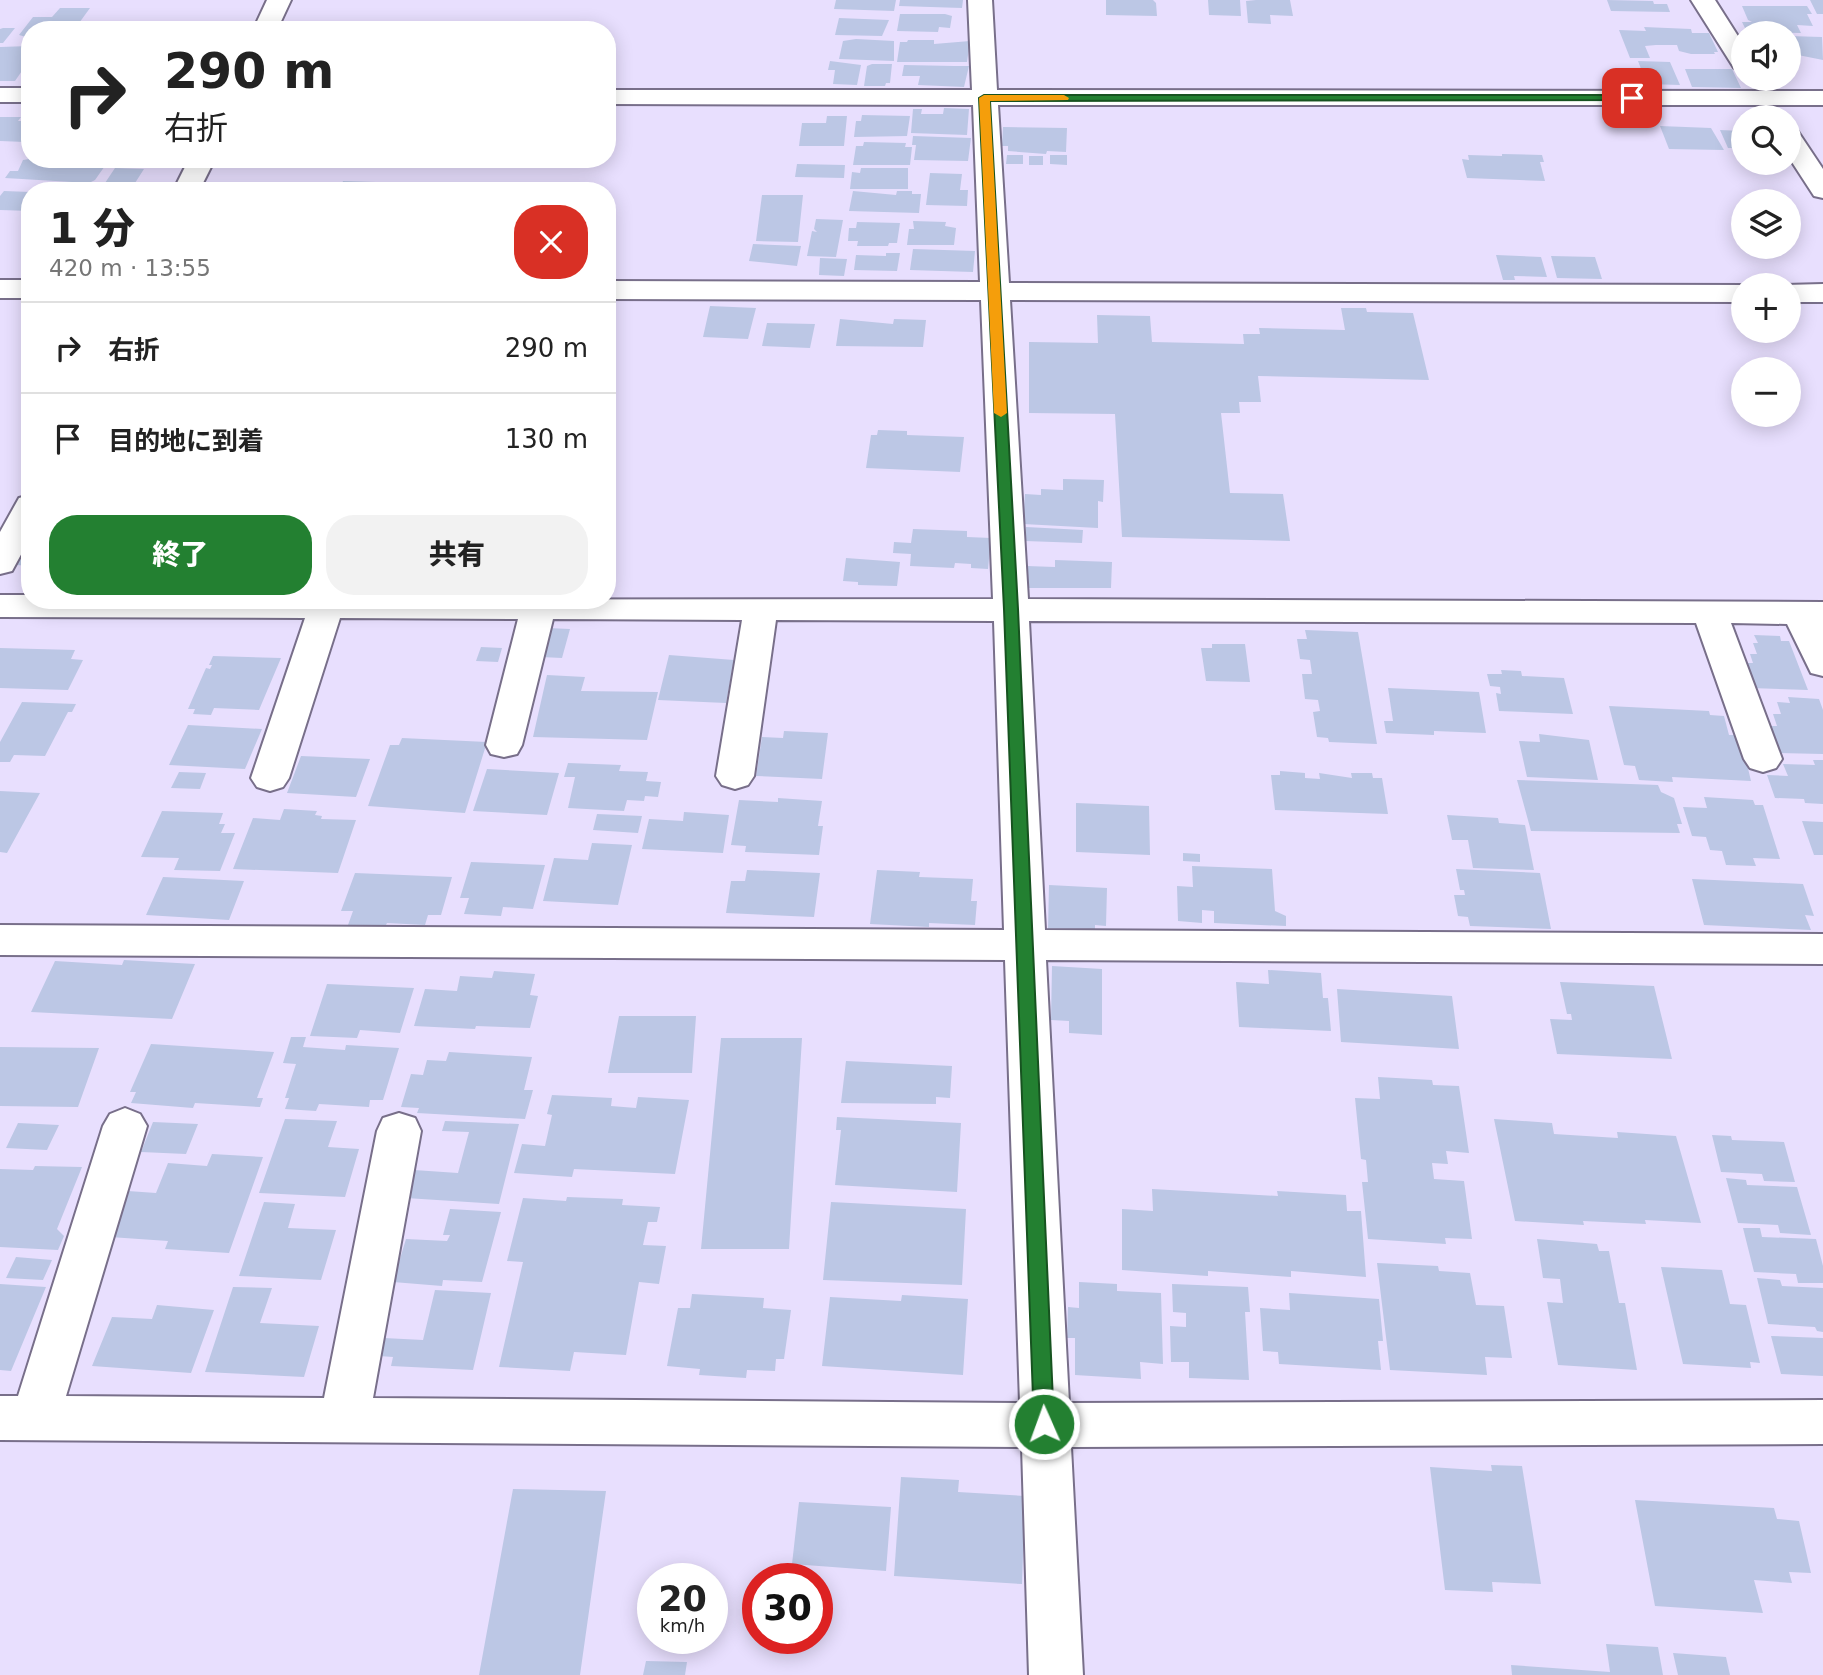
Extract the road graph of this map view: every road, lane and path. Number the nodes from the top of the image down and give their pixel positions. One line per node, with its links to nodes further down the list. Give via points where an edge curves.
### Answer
1 (279, 0): 4 (street)
2 (980, 0): 9 (street)
3 (1703, 0): 5 (street)
4 (269, 21)
5 (1731, 44)
6 (0, 95): 7 (street)
7 (21, 95)
8 (616, 97): 9 (street)
9 (984, 98): 10 (street); 17 (street)
10 (1765, 98): 11 (street)
11 (1823, 98)
12 (1801, 155): 13 (street)
13 (1823, 190)
14 (0, 289): 15 (street)
15 (21, 289)
16 (616, 290): 17 (street)
17 (994, 292): 18 (street); 29 (street)
18 (1731, 293)
19 (1801, 293): 20 (street)
20 (1823, 293)
21 (21, 523): 22 (street)
22 (0, 564)
23 (0, 606): 24 (street)
24 (21, 606)
25 (616, 608): 26 (street)
26 (761, 608): 29 (street); 35 (street)
27 (326, 609): 36 (street)
28 (538, 609): 33 (street)
29 (1011, 609): 30 (street); 38 (street)
30 (1709, 612): 31 (street); 34 (street)
31 (1811, 613): 32 (street)
32 (1823, 665)
33 (504, 745)
34 (1763, 759)
35 (735, 776)
36 (270, 778)
37 (0, 940): 38 (street)
38 (1025, 946): 39 (street); 45 (street)
39 (1823, 949)
40 (125, 1126): 42 (street)
41 (399, 1131): 43 (street)
42 (17, 1419): 43 (street)
43 (344, 1420): 45 (street)
44 (1823, 1422): 45 (street)
45 (1044, 1424): 46 (street)
46 (1056, 1675)

